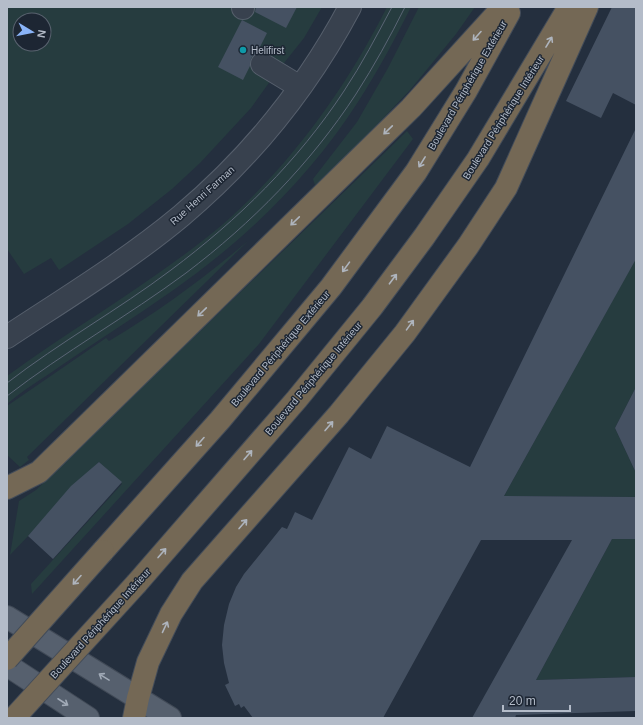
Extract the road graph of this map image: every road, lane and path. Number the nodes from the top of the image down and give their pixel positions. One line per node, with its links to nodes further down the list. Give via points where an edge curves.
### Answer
1 (350, 7): 7 (street, Rue Henri Farman, via 322,57)
2 (503, 7): 9 (highway, one-way to 9, via 411,108 39,472)
3 (512, 7): 11 (highway, Boulevard Périphérique Extérieur, one-way to 11, bridge, via 466,91 416,172 331,287 220,420)
4 (569, 7): 14 (highway, Boulevard Périphérique Intérieur, one-way to 4, bridge, via 297,399 381,294 424,238 478,159)
5 (587, 7): 13 (highway, one-way to 5, via 148,662 171,614 192,582 339,414 405,333 506,188)
6 (262, 64): 7 (street)
7 (300, 88): 8 (street, Rue Henri Farman, via 250,150 181,216 137,250)
8 (7, 337)
9 (7, 488)
10 (7, 617): 13 (main road, one-way to 10)
11 (7, 658)
12 (7, 665): 15 (main road, one-way to 15)
13 (136, 708): 16 (main road)
14 (14, 718)
15 (88, 718)
16 (170, 718)

